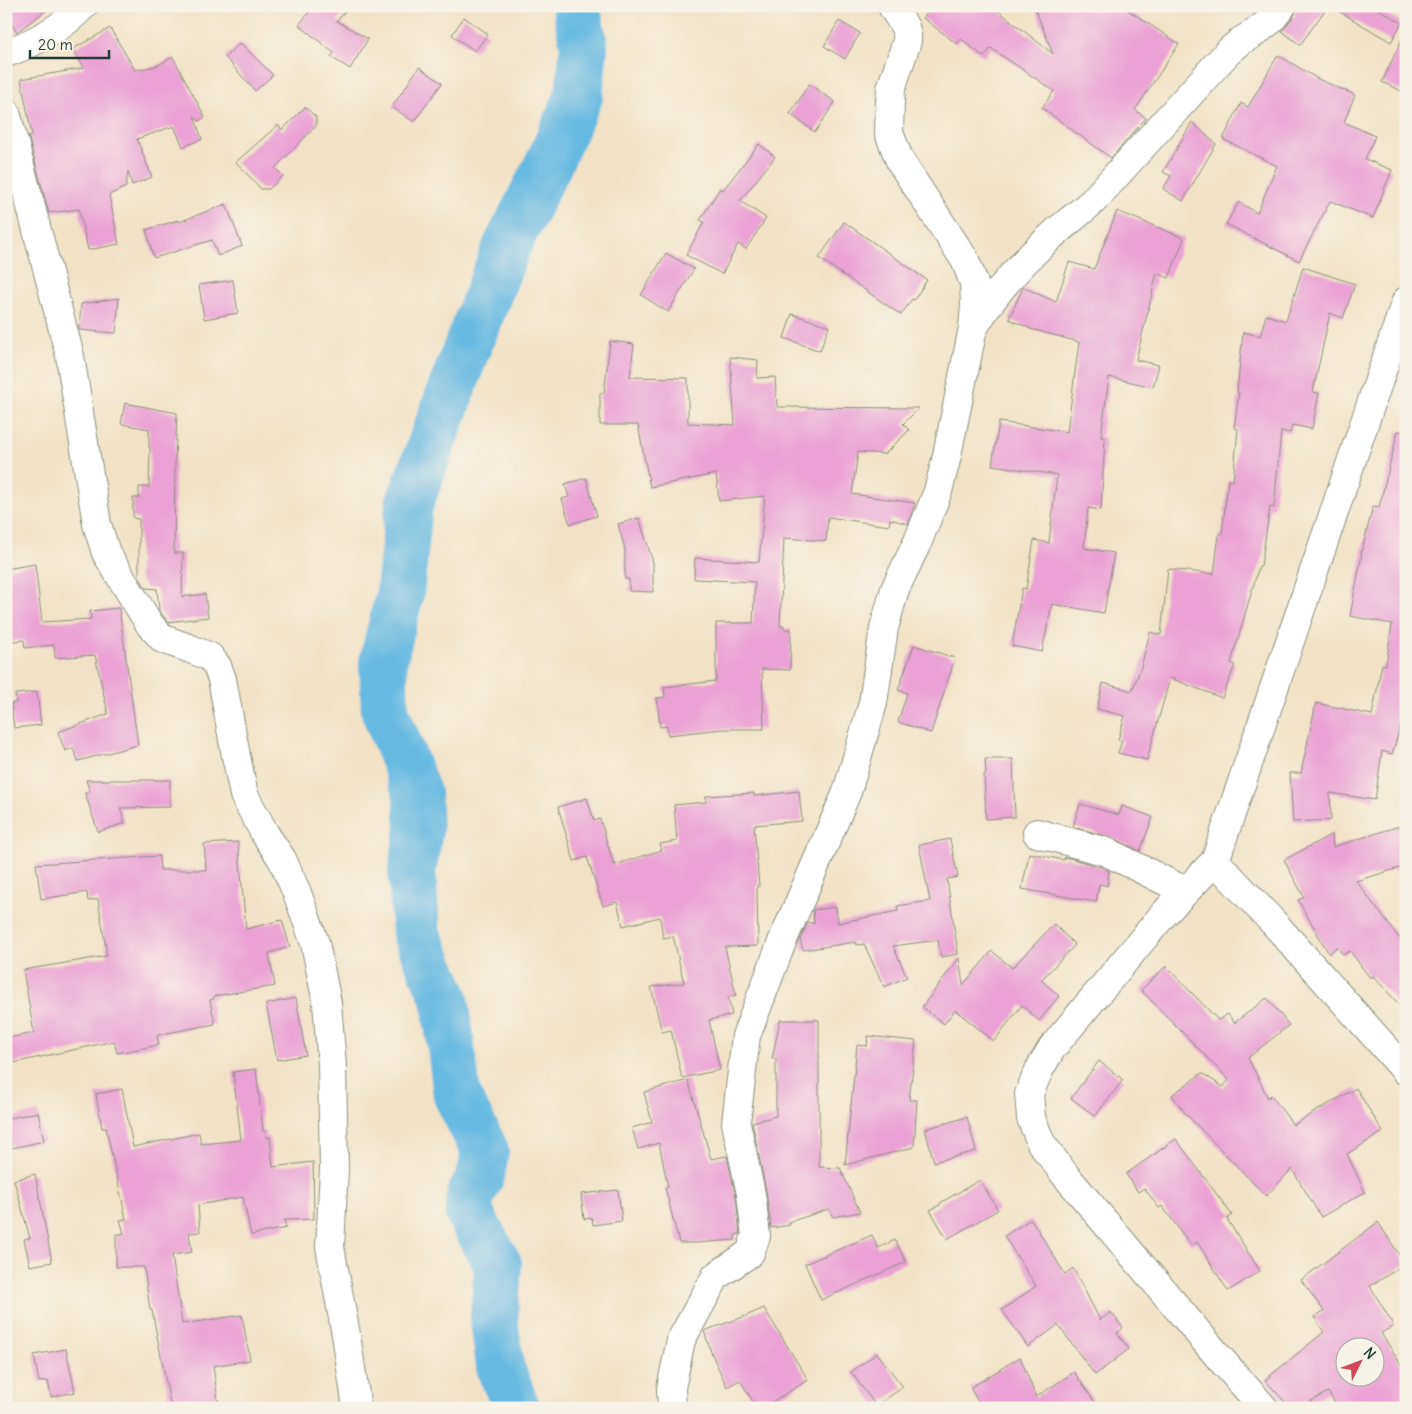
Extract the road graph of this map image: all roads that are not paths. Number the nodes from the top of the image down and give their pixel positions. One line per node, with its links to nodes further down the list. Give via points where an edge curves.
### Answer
1 (82, 6): 4 (street, via 51,32)
2 (892, 6): 7 (street, via 908,33 891,89 889,132 900,161 965,260 974,283)
3 (1282, 6): 7 (street, via 1271,20 1228,52 1078,216 1058,230 1016,270)
4 (6, 53)
5 (6, 112): 12 (street, via 70,356 97,524 106,553 150,625 163,639 210,657 217,666 244,795 282,859 315,943 327,1003 332,1066 334,1169 330,1247)
6 (1406, 301): 9 (street)
7 (973, 328): 13 (street, via 938,491 895,589 884,628 874,703 847,792 782,942 746,1036 736,1123 756,1236 750,1252 716,1276 681,1340 671,1388)
8 (1037, 833): 10 (street, via 1107,852)
9 (1215, 861): 10 (street); 11 (street)
10 (1185, 891): 14 (street, via 1052,1048 1029,1094 1031,1118 1041,1143 1066,1176)
11 (1406, 1072)
12 (357, 1408)
13 (672, 1408)
14 (1264, 1408)

